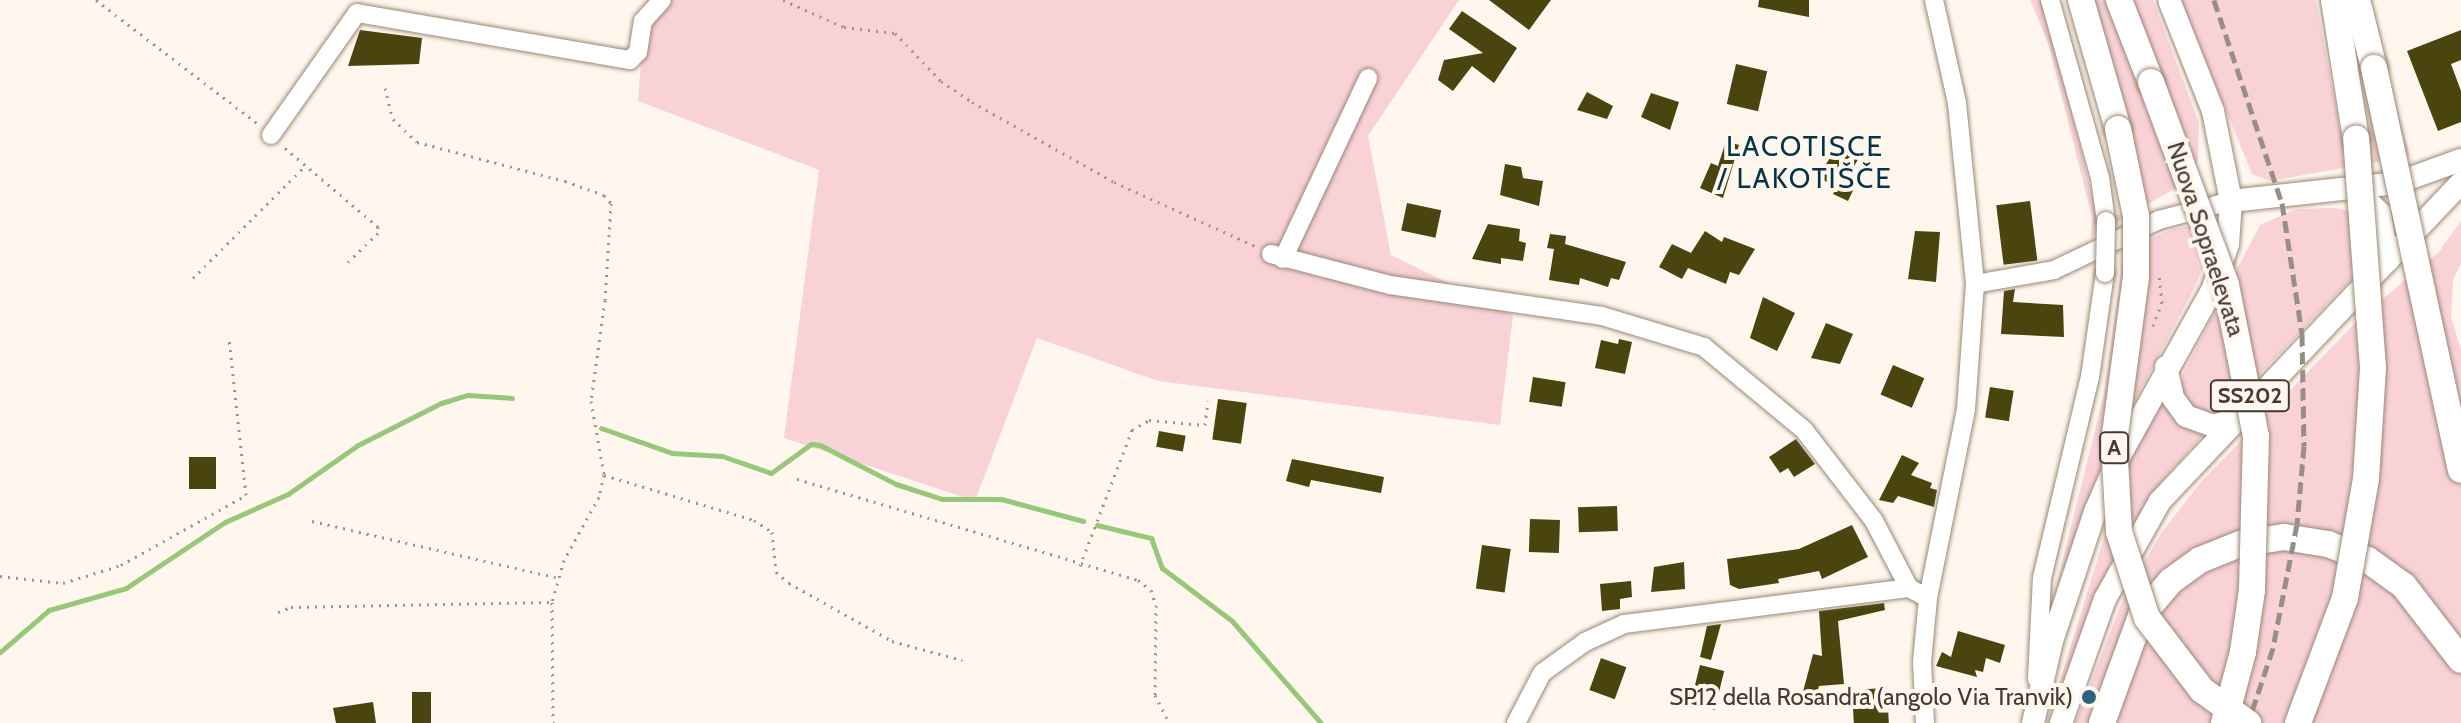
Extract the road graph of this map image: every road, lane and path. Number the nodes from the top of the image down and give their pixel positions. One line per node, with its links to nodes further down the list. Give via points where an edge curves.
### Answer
1 (662, 0): 12 (street, via 643,21 638,52 630,60 357,13)
2 (783, 0): 18 (path, via 844,27 895,33 941,81 972,102 1114,182)
3 (1934, 0): 21 (street, via 1957,103)
4 (2050, 0): 39 (street, bridge, via 2100,178 2105,273 2090,377 2042,578)
5 (2081, 0): 47 (highway, A, bridge, via 2118,129 2136,216 2136,277 2114,442 2119,532 2147,618 2202,690)
6 (2119, 0): 46 (highway, Nuova Sopraelevata / SS202, bridge, via 2226,285 2256,436 2252,590)
7 (2169, 0): 17 (main road, via 2213,111)
8 (2334, 0): 48 (highway, bridge, via 2356,139 2371,293 2369,452 2345,598)
9 (2357, 0): 26 (highway, bridge)
10 (1368, 78): 18 (street)
11 (385, 88): 27 (path, via 393,119 417,142 565,181 604,195 611,203 608,273 591,401)
12 (271, 135)
13 (2461, 160): 16 (main road, via 2397,183)
14 (305, 166): 20 (path)
15 (2461, 183): 19 (main road)
16 (2355, 189): 17 (main road); 19 (main road, via 2380,213)
17 (2231, 201): 21 (street, via 2159,220 2054,270); 23 (main road, via 2222,265)
18 (1277, 257): 33 (street, via 1454,296 1594,314 1704,347 1804,430 1874,521)
19 (2388, 260): 25 (main road)
20 (193, 278)
21 (1975, 284): 34 (street, via 1966,409)
22 (229, 338): 31 (path, via 246,495 121,565 63,583)
23 (2166, 367): 25 (main road, via 2173,398 2186,416 2213,426); 39 (main road, via 2095,512)
24 (1208, 401): 30 (path, via 1205,425 1149,420 1132,430)
25 (2236, 419): 44 (main road, via 2160,501 2137,536 2105,599)
26 (2461, 470)
27 (604, 475): 32 (path); 37 (path, via 617,474 754,520 772,532 776,572 789,583 892,641)
28 (797, 479): 30 (path, via 991,534)
29 (312, 521): 32 (path)
30 (1080, 566): 41 (path, via 1123,573 1151,590 1157,624 1155,695)
31 (0, 576)
32 (558, 578): 35 (path)
33 (1909, 588): 34 (street); 42 (street, via 1624,624 1585,642 1542,673)
34 (1928, 598): 43 (street, via 1922,662)
35 (552, 602): 36 (path, via 291,607); 40 (path)
36 (278, 612)
37 (962, 660)
38 (2461, 660): 45 (highway, via 2404,586 2368,560 2328,544 2284,537 2240,544 2200,560 2171,581 2141,616)
39 (2035, 714)
40 (553, 723)
41 (1169, 723)
42 (1516, 723)
43 (1925, 723)
44 (2061, 723)
45 (2102, 723)
46 (2224, 723)
47 (2248, 723)
48 (2298, 723)

